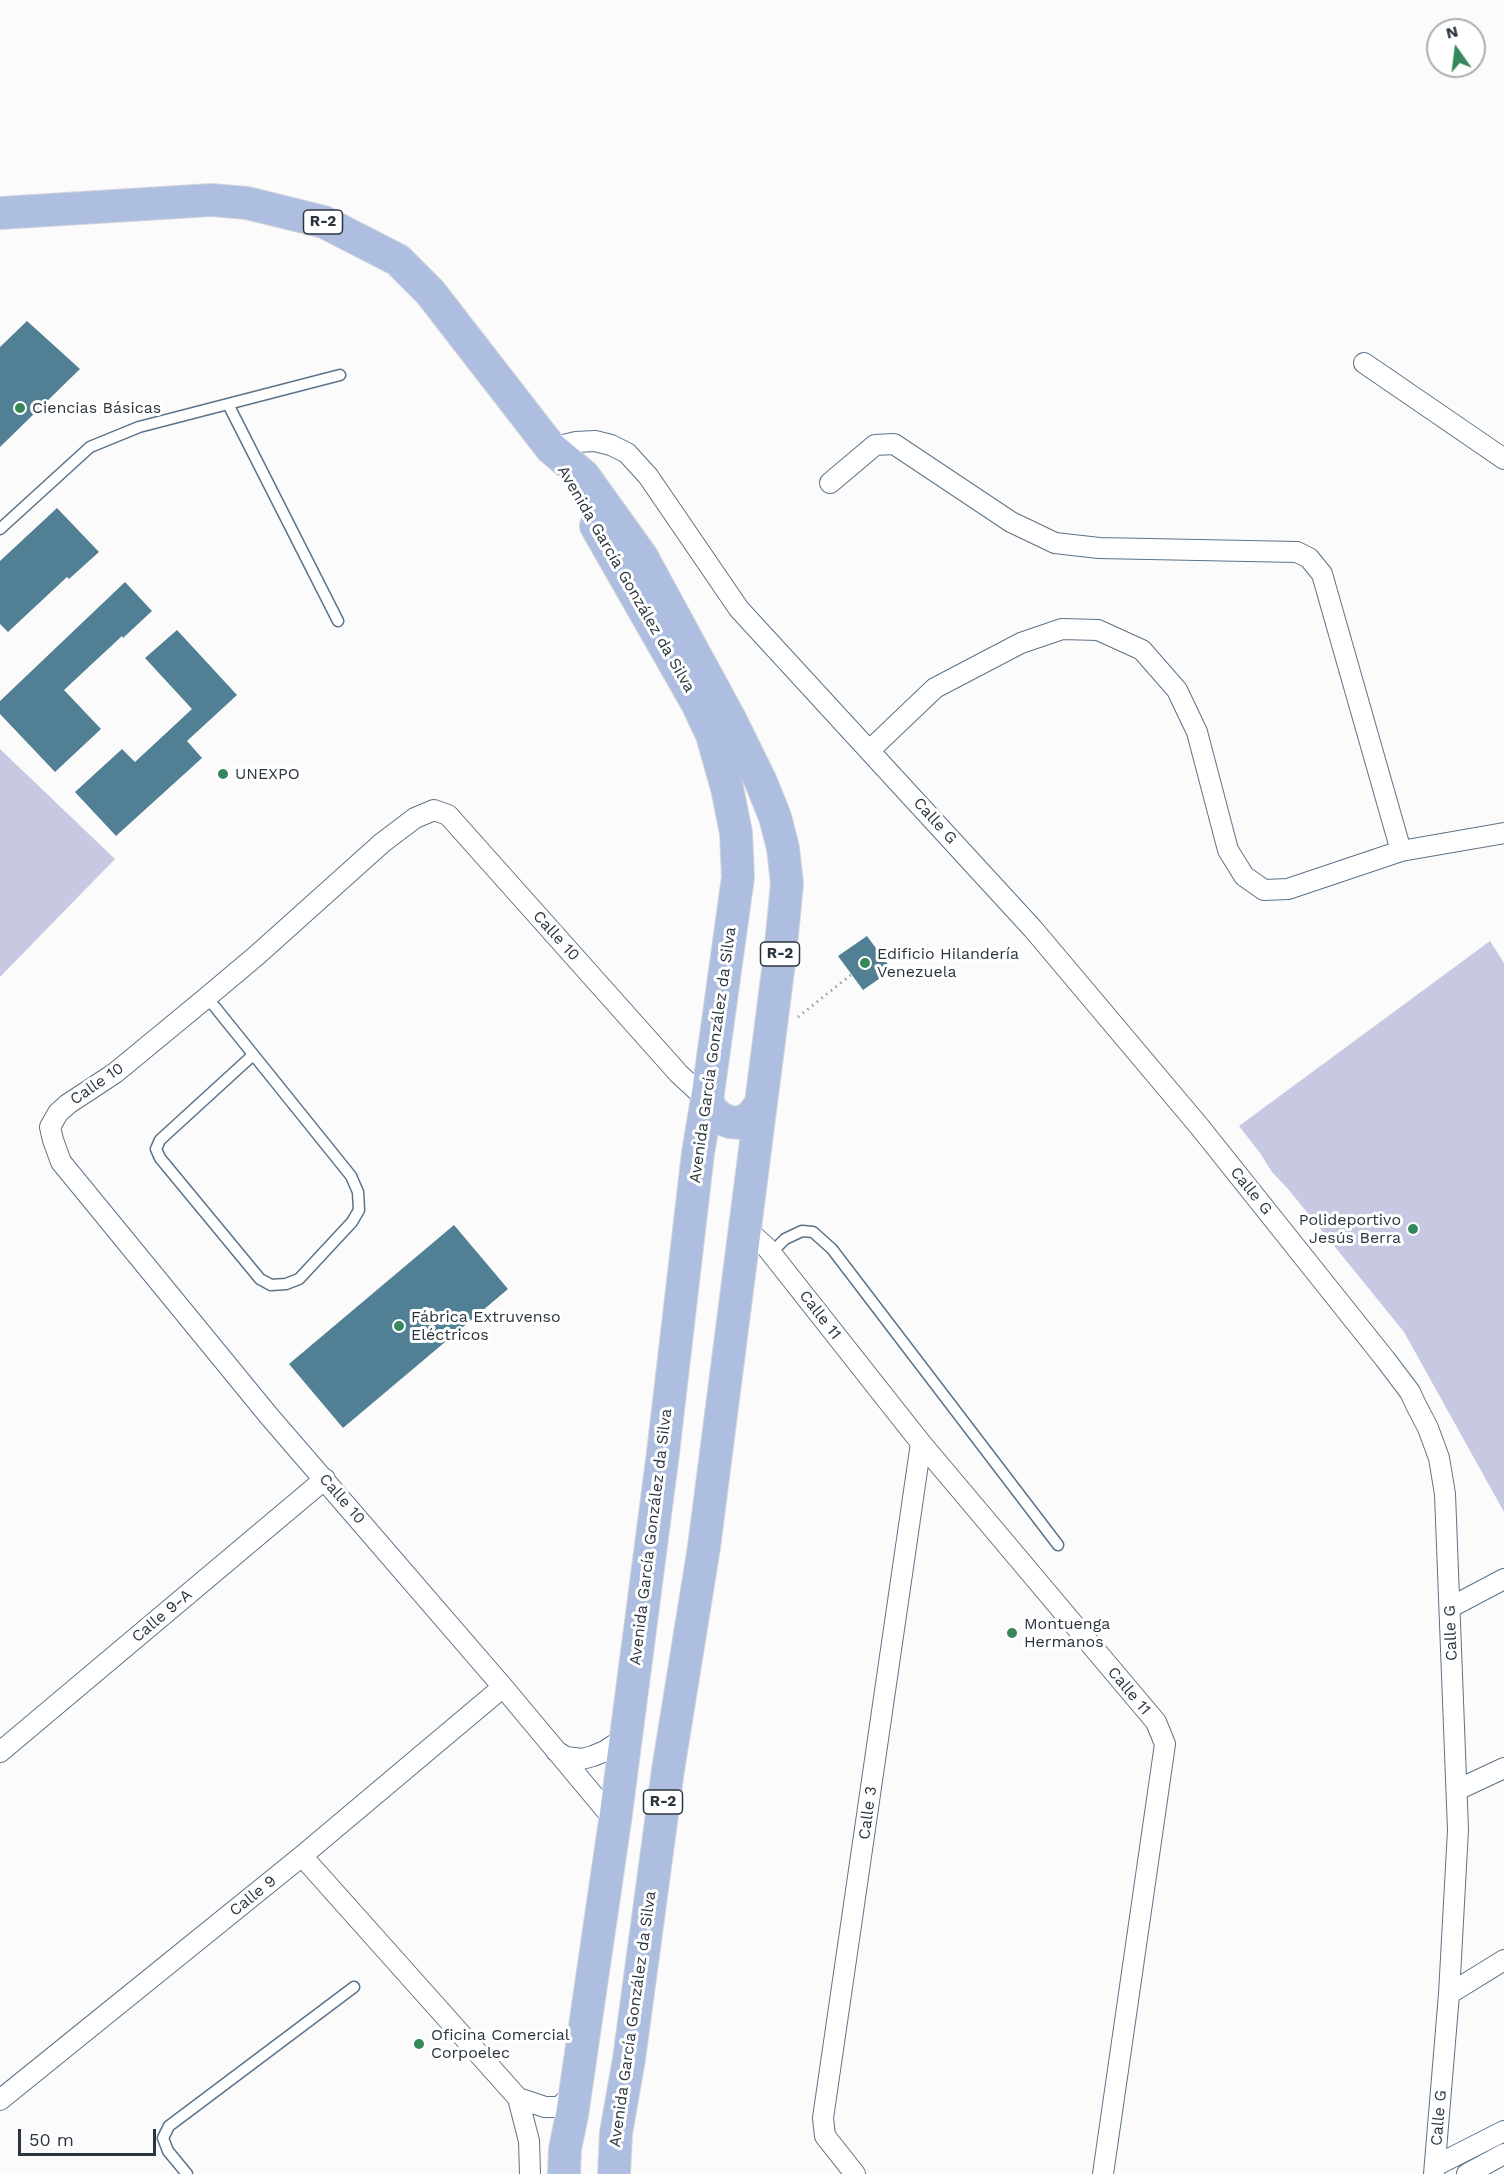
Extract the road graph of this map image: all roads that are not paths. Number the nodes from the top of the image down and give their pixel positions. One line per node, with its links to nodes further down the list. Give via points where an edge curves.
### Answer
1 (0, 213): 5 (main road, R-2, via 211,200 247,203 324,222 398,260 430,292)
2 (1364, 363): 6 (street)
3 (340, 375): 4 (lane)
4 (228, 404): 8 (lane, via 139,427 90,447); 9 (lane)
5 (551, 448): 10 (street, Calle G, via 595,441 627,453 648,476 739,609); 15 (main road, Avenida García González da Silva / R-2, via 568,485 615,556 697,703 712,735 727,788 736,833 738,877); 16 (main road, Avenida García González da Silva / R-2, via 584,476 642,556 731,721 775,817 787,884)
6 (1504, 459)
7 (830, 483): 12 (street, via 875,445 894,444 1011,522 1055,543 1100,548 1297,552 1309,558 1322,574)
8 (0, 529)
9 (338, 621)
10 (870, 750): 12 (street, via 944,683 1021,643 1062,629 1098,630 1142,650 1177,690 1197,732 1228,850 1244,876 1264,890 1288,889); 24 (street, Calle G, via 1033,929 1192,1117 1410,1392 1439,1458 1445,1494)
11 (1504, 833): 12 (street)
12 (1401, 851)
13 (206, 998): 14 (lane); 15 (street, Calle 10, via 382,843 434,810 448,815 679,1074); 21 (street, Calle 10, via 115,1074 58,1113 50,1127 53,1140 61,1162)
14 (253, 1055): 14 (lane, via 160,1140 156,1149 260,1280 271,1285 286,1284 299,1279 352,1222 359,1210 358,1192 351,1176)
15 (707, 1100): 16 (main road, via 722,1119 740,1123); 17 (main road, Avenida García González da Silva / R-2)
16 (760, 1105): 18 (main road, Avenida García González da Silva / R-2)
17 (698, 1153): 18 (main road, via 705,1146 724,1140 741,1145); 26 (main road, Avenida García González da Silva / R-2)
18 (753, 1155): 19 (main road, Avenida García González da Silva / R-2)
19 (756, 1246): 20 (street, Calle 11); 22 (lane, via 802,1231 813,1232 832,1250); 45 (main road, Avenida García González da Silva / R-2, via 668,1770 616,2133)
20 (921, 1443): 46 (street, Calle 3, via 824,2118 825,2136); 47 (street, Calle 11, via 1156,1722 1165,1744)
21 (325, 1479): 25 (street, Calle 10); 28 (street, Calle 9-A)
22 (1058, 1545)
23 (1504, 1580): 24 (street)
24 (1451, 1607): 30 (street, Calle G)
25 (503, 1687): 27 (street, Calle 10); 32 (street, Calle 9)
26 (627, 1731): 27 (street, via 617,1743 593,1756 566,1757); 31 (main road, Avenida García González da Silva / R-2)
27 (556, 1751): 31 (street, Calle 10)
28 (0, 1752)
29 (1504, 1768): 30 (street)
30 (1457, 1790): 35 (street, Calle G)
31 (615, 1821): 36 (main road, Avenida García González da Silva / R-2)
32 (302, 1856): 37 (street); 38 (street, Calle 9)
33 (1504, 1960): 35 (street)
34 (354, 1988): 42 (lane, via 169,2126 163,2138 168,2151)
35 (1449, 1994): 41 (street, Calle G)
36 (576, 2085): 37 (street, via 559,2107 545,2107); 44 (main road, Avenida García González da Silva / R-2)
37 (518, 2098): 43 (street, via 529,2141)
38 (0, 2100)
39 (1504, 2131): 41 (street)
40 (1504, 2154): 48 (street)
41 (1435, 2170)
42 (187, 2174)
43 (530, 2174)
44 (564, 2174)
45 (614, 2174)
46 (855, 2174)
47 (1103, 2174)
48 (1467, 2174)

